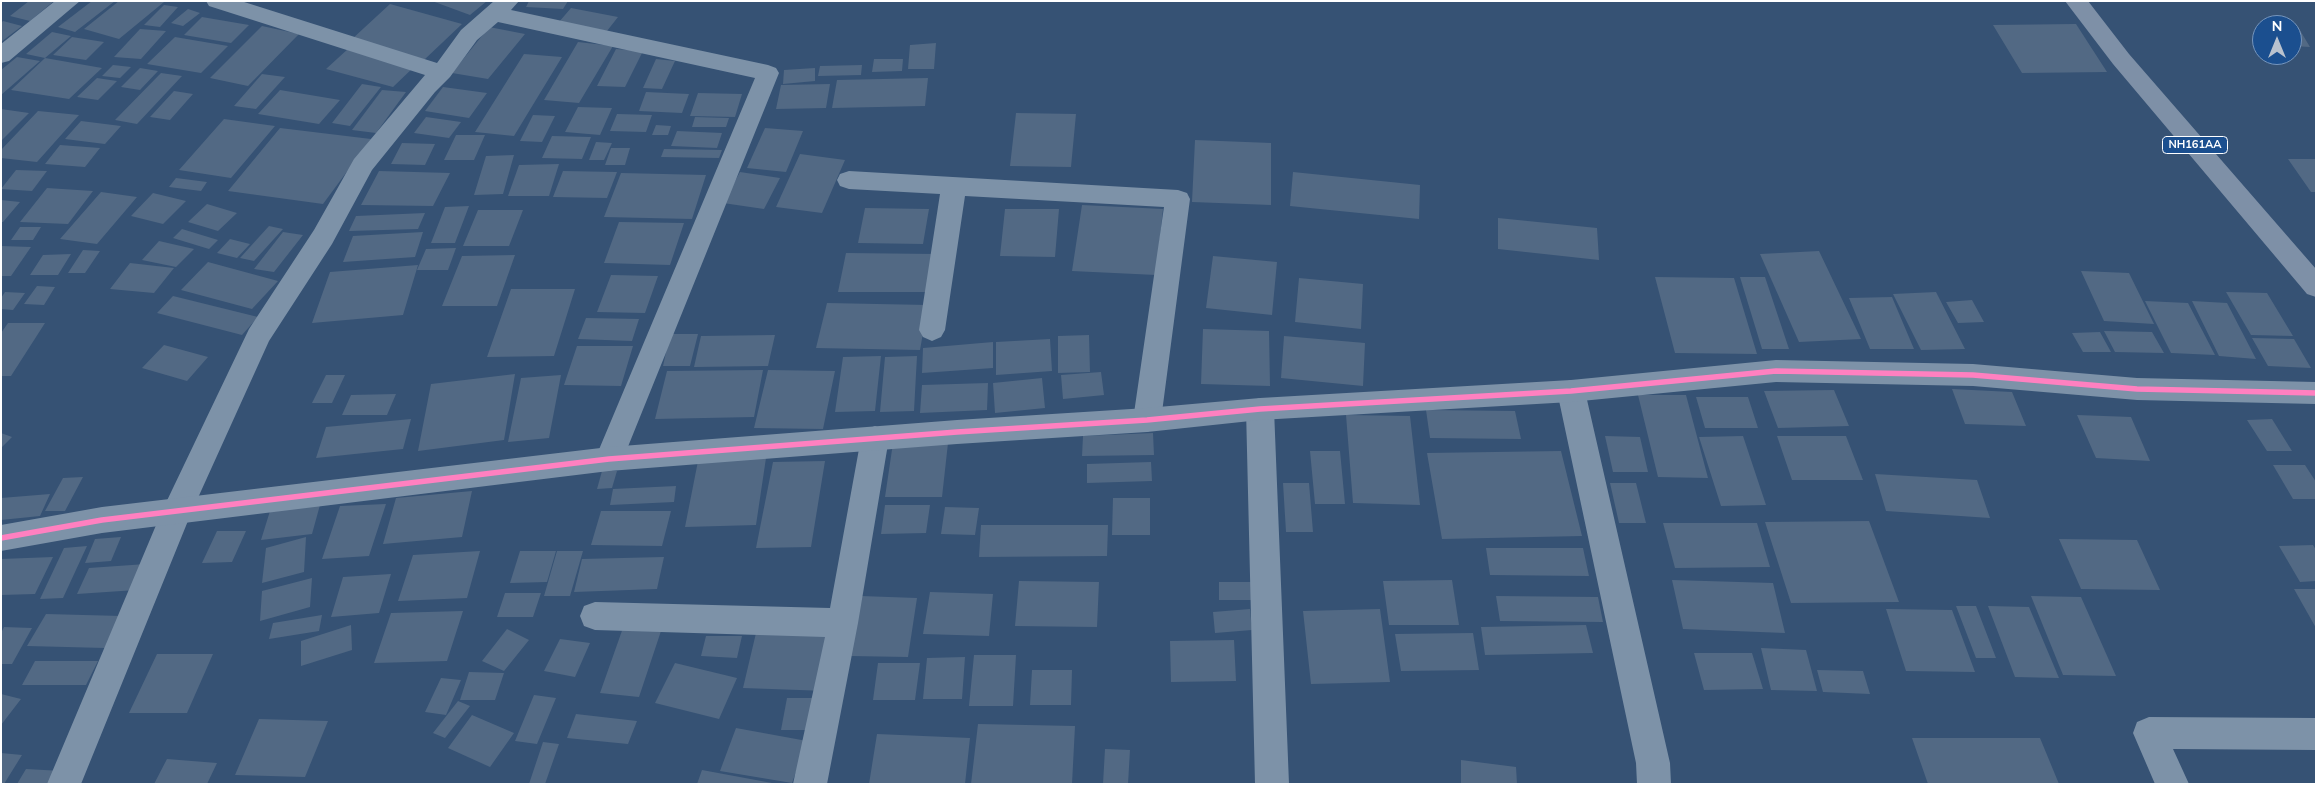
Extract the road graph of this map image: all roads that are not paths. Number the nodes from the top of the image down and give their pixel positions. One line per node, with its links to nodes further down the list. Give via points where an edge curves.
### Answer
1 (69, 1): 5 (street)
2 (216, 1): 6 (street)
3 (2076, 1): 9 (highway, NH161AA, via 2121,59)
4 (501, 8): 6 (street, via 469,35); 16 (street, via 768,74)
5 (1, 56)
6 (442, 72): 17 (street, via 363,165 323,236 258,336)
7 (849, 180): 8 (street)
8 (954, 186): 10 (street); 14 (street, via 1178,199)
9 (2316, 287)
10 (932, 330)
11 (1571, 391): 12 (street, via 1776,371 1973,375 2137,389); 13 (street); 25 (street)
12 (2316, 393)
13 (1260, 409): 14 (street); 24 (street)
14 (1147, 420): 15 (street)
15 (874, 438): 16 (street); 20 (street)
16 (609, 459): 17 (street)
17 (177, 511): 18 (street); 22 (street)
18 (1, 538)
19 (595, 616): 20 (street)
20 (843, 623): 23 (street)
21 (2316, 734): 26 (street, via 2149,733)
22 (64, 784)
23 (810, 784)
24 (1272, 784)
25 (1654, 784)
26 (2172, 784)

